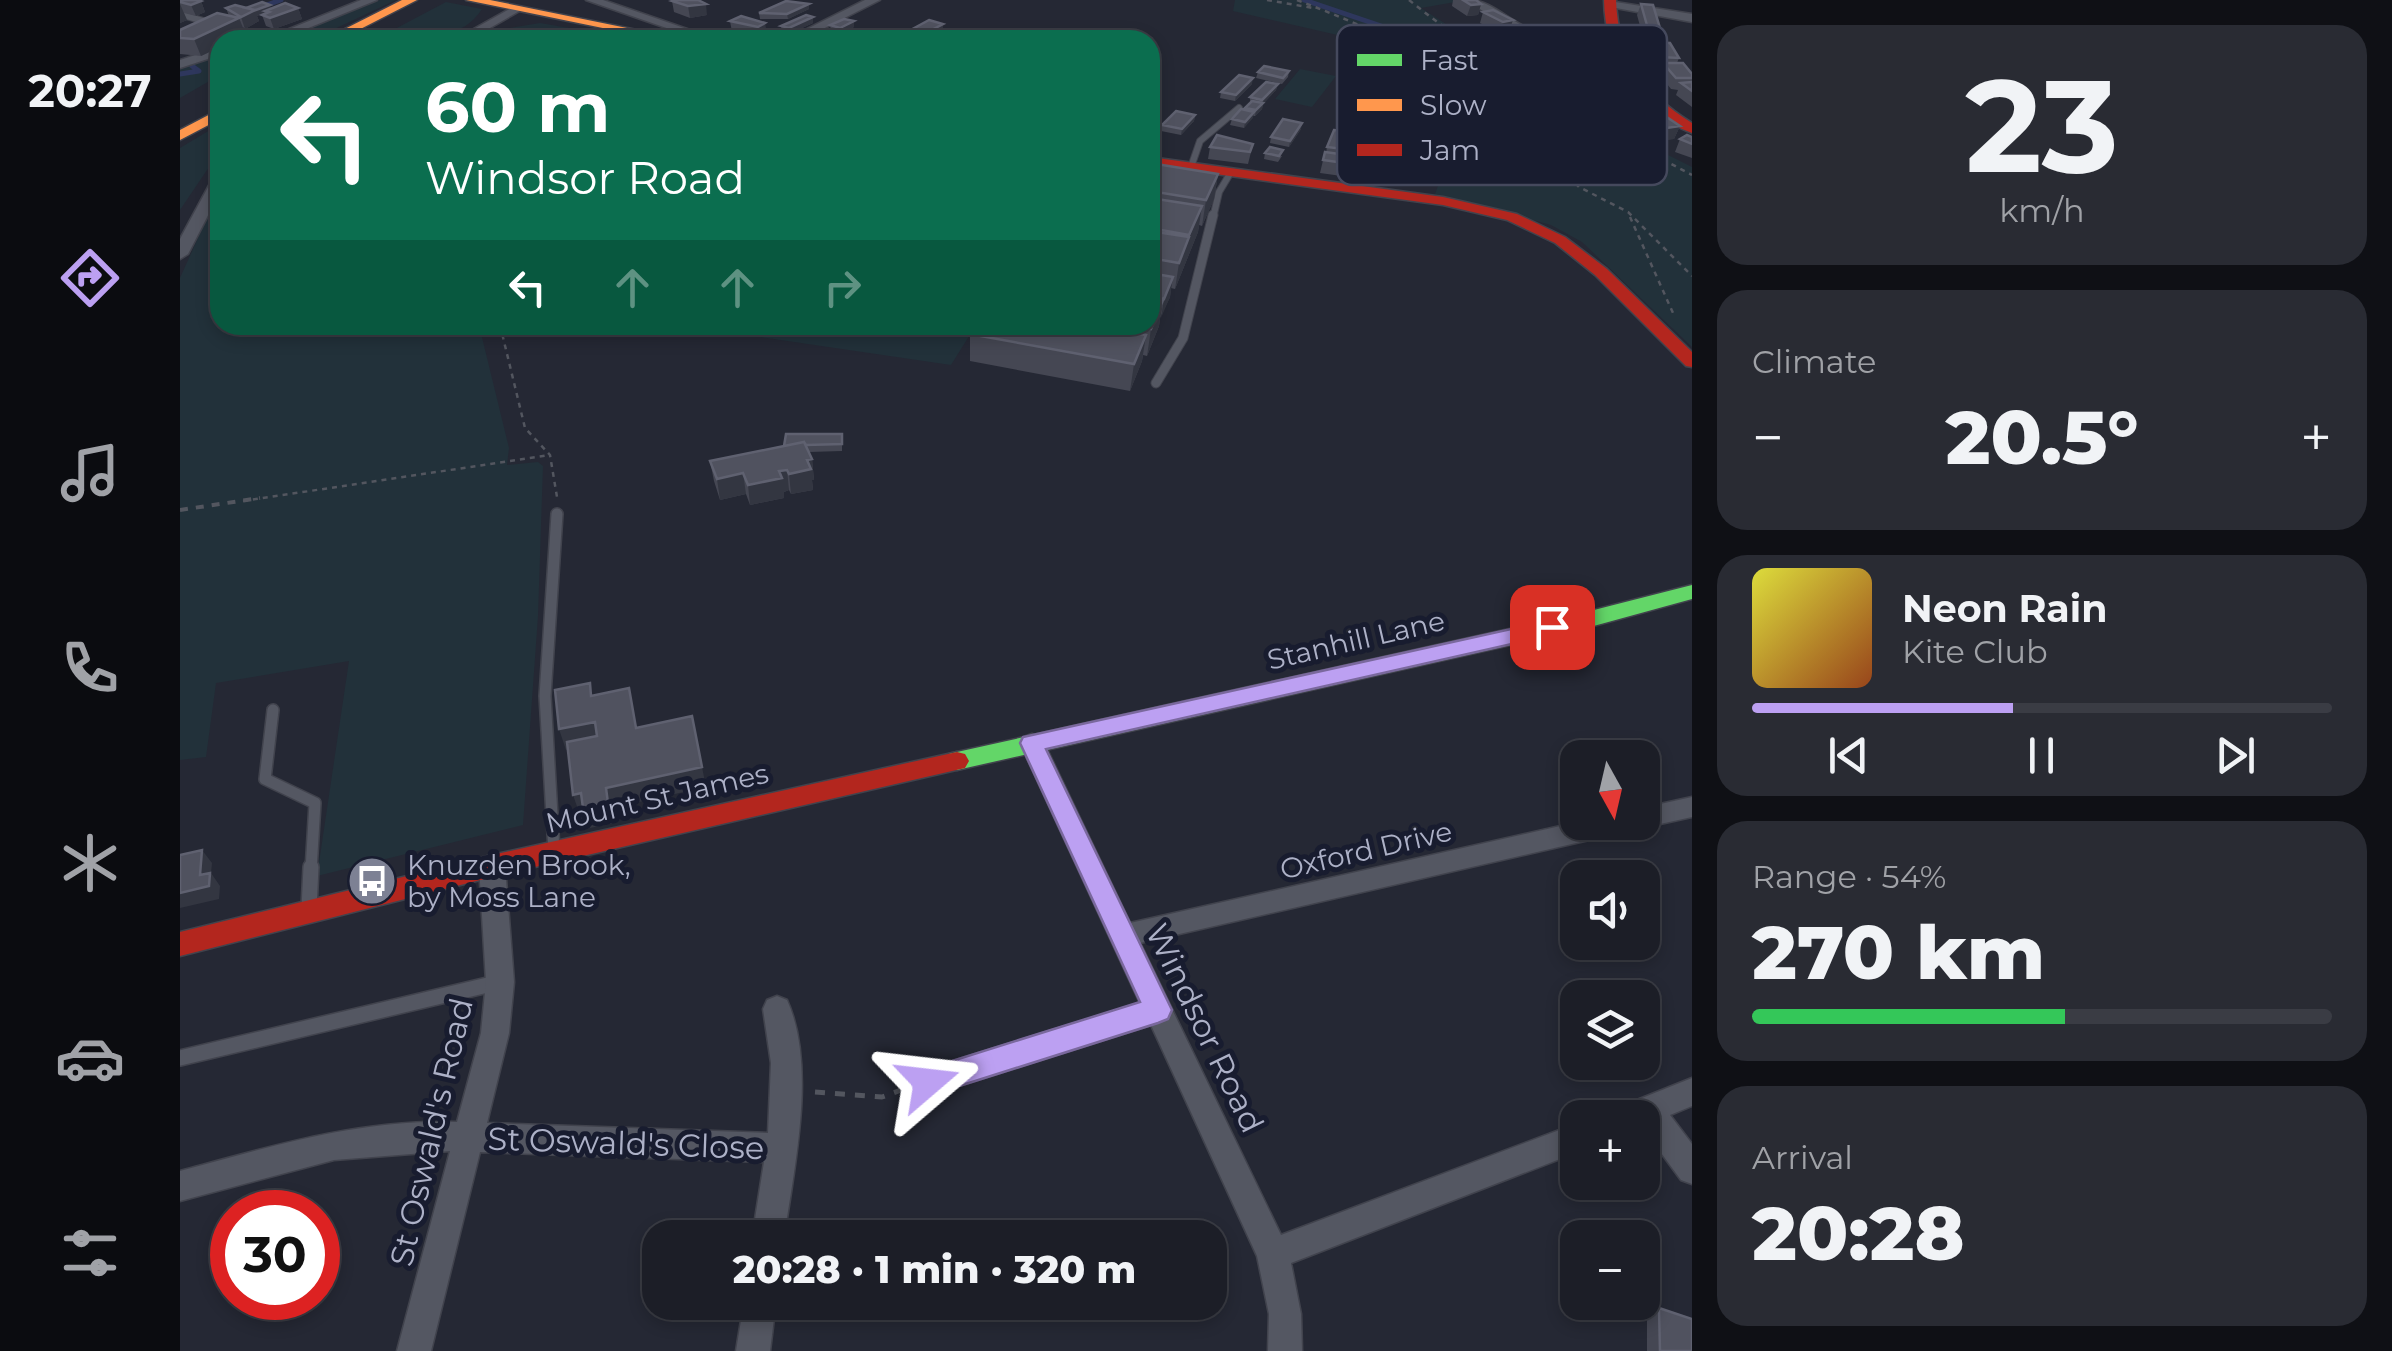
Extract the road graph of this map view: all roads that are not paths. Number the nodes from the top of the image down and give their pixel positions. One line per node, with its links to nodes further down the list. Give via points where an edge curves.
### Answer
1 (371, 0): 15 (street)
2 (412, 0): 16 (main road)
3 (436, 0): 17 (main road)
4 (474, 0): 9 (main road)
5 (874, 0): 21 (street)
6 (1475, 0): 13 (street)
7 (596, 1): 11 (street); 20 (street)
8 (1609, 2): 12 (street)
9 (517, 8): 11 (main road); 18 (street)
10 (180, 14): 14 (lane)
11 (569, 18): 19 (main road)
12 (1692, 18)
13 (1515, 25)
14 (239, 30)
15 (294, 30)
16 (350, 30)
17 (375, 30)
18 (478, 30)
19 (630, 30)
20 (683, 30)
21 (811, 30)
22 (210, 55): 23 (street)
23 (180, 64)
24 (210, 103): 28 (main road)
25 (1239, 108): 32 (lane, via 1200,141)
26 (1667, 115): 29 (main road)
27 (210, 118): 30 (main road)
28 (180, 120)
29 (1692, 129)
30 (180, 136)
31 (1160, 162): 32 (main road)
32 (1191, 166): 33 (main road)
33 (1232, 172): 36 (main road, via 1512,216 1572,249); 37 (lane, via 1219,192 1183,338)
34 (210, 197): 35 (street)
35 (180, 254)
36 (1692, 362)
37 (1156, 383)
38 (557, 514): 45 (lane, via 546,696)
39 (1692, 592): 41 (main road, Stanhill Lane)
40 (273, 710): 47 (lane, via 265,779 314,803)
41 (1032, 743): 45 (main road, Mount St James); 48 (street, Windsor Road)
42 (1692, 807): 43 (street)
43 (1660, 814)
44 (1560, 837): 48 (street, Oxford Drive)
45 (554, 852): 46 (main road, Mount St James)
46 (492, 866): 47 (main road, Mount St James); 50 (street, St Oswald's Road)
47 (308, 912): 49 (main road, Mount St James)
48 (1122, 936): 52 (street, Windsor Road)
49 (180, 944)
50 (500, 982): 53 (lane); 57 (street, St Oswald's Road)
51 (777, 1008): 60 (street, St Oswald's Close, via 785,1035)
52 (1158, 1010): 54 (street, via 983,1076); 64 (street, Windsor Road)
53 (180, 1058)
54 (928, 1082)
55 (1692, 1092): 56 (street)
56 (1660, 1105)
57 (471, 1137): 60 (street, St Oswald's Close); 62 (street, St Oswald's Close, via 334,1145); 66 (street, St Oswald's Road)
58 (1660, 1137): 61 (street)
59 (1560, 1143): 64 (street)
60 (780, 1148): 63 (street, St Oswald's Close)
61 (1692, 1169)
62 (180, 1186)
63 (770, 1220)
64 (1273, 1254): 68 (street, Windsor Road, via 1286,1314)
65 (757, 1320): 67 (street)
66 (414, 1351)
67 (753, 1351)
68 (1285, 1351)

